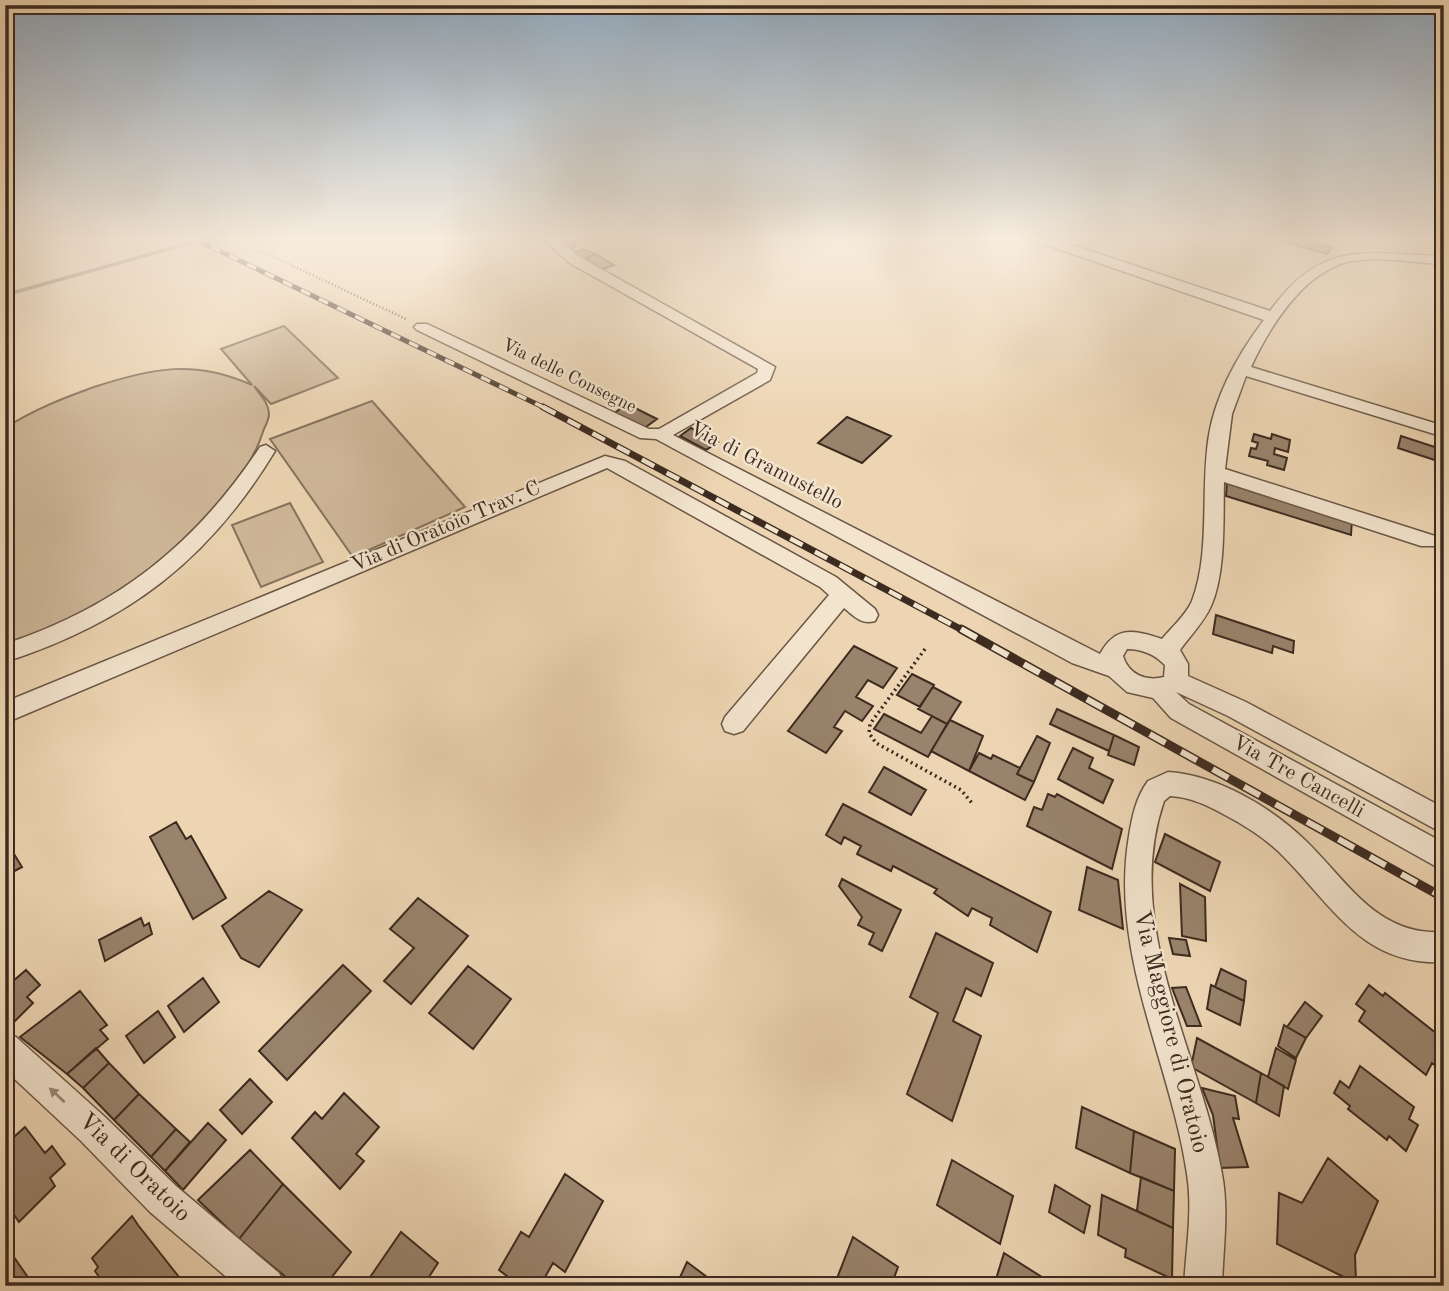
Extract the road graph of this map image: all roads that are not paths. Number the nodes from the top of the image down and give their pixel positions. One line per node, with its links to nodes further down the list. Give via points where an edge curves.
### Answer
1 (645, 298): 8 (street, Via di Gramustello, via 767,367 764,376)
2 (1216, 298): 4 (street)
3 (1290, 298): 4 (street)
4 (1271, 317): 6 (street)
5 (422, 327): 8 (street, Via delle Consegne, via 646,434)
6 (1242, 370): 7 (lane); 10 (street, via 1222,420)
7 (1444, 432)
8 (663, 434): 16 (street, Via di Gramustello, via 748,484 1080,657)
9 (266, 451): 15 (street, via 225,511 135,591 80,624)
10 (1216, 473): 11 (street); 14 (street, via 1203,600)
11 (1427, 541)
12 (842, 595): 13 (street, Via di Oratoio Trav. C); 18 (street, Via di Oratoio Trav. C, via 816,576 605,461); 19 (street)
13 (867, 615)
14 (1166, 651): 16 (street, via 1146,641 1127,640 1111,655); 17 (street, via 1177,671)
15 (5, 653)
16 (1116, 669): 17 (street, via 1140,686)
17 (1167, 685): 20 (street, via 1190,686 1237,709); 21 (street, Via Tre Cancelli, via 1169,702 1180,711)
18 (5, 713)
19 (734, 724)
20 (1444, 822)
21 (1444, 858)
22 (1444, 947): 25 (street, Via Maggiore di Oratoio, via 1403,943 1368,925 1284,839 1222,800 1180,784 1163,785 1155,793 1140,841 1137,893 1143,941 1206,1178)
23 (5, 1048): 24 (street, Via di Oratoio, one-way to 23)
24 (253, 1282)
25 (1203, 1286)

